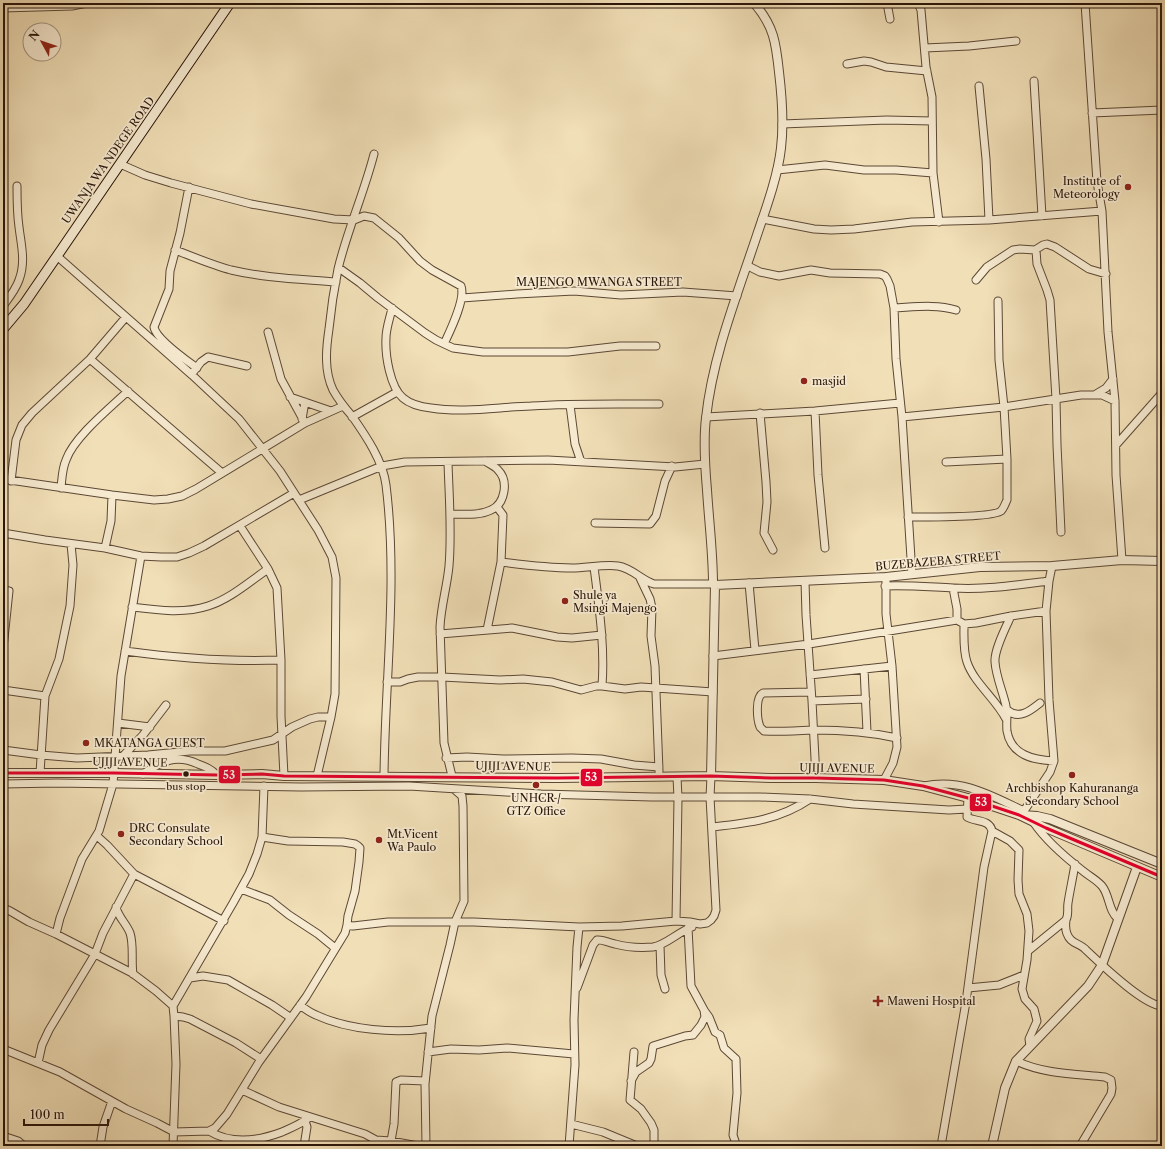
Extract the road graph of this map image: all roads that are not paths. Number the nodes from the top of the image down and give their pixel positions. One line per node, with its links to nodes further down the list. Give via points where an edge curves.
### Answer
1 (87, 3): 7 (street, via 72,6)
2 (230, 3): 20 (main road, UWANJA WA NDEGE ROAD)
3 (754, 3): 18 (street, via 764,14 777,46)
4 (887, 3): 8 (street)
5 (918, 3): 10 (street)
6 (1085, 3): 16 (street)
7 (3, 8)
8 (890, 19)
9 (1016, 41): 10 (street)
10 (925, 48): 12 (street)
11 (847, 64): 12 (street, via 864,61 886,67)
12 (927, 71): 17 (street)
13 (1034, 81): 26 (street)
14 (979, 86): 29 (street)
15 (1162, 110): 16 (street)
16 (1092, 113): 25 (street, via 1097,182)
17 (932, 121): 18 (street); 22 (street)
18 (782, 124): 21 (street)
19 (374, 154): 28 (street)
20 (120, 164): 24 (street, via 145,175); 33 (main road, UWANJA WA NDEGE ROAD)
21 (777, 170): 22 (street, via 826,165 864,170); 27 (street)
22 (933, 173): 30 (street)
23 (17, 186): 42 (street, via 22,268 16,287)
24 (189, 187): 28 (street, via 250,204 334,219); 31 (street)
25 (1102, 211): 26 (street); 36 (street)
26 (1042, 216): 29 (street)
27 (762, 219): 30 (street, via 827,230); 34 (street)
28 (354, 220): 35 (street); 40 (street, via 364,216 381,223 432,270 461,286)
29 (989, 220): 30 (street)
30 (938, 222)
31 (176, 250): 38 (street, via 231,270 279,278); 53 (street, via 168,288 154,330)
32 (1036, 250): 36 (street, via 1043,245 1051,245 1089,269); 37 (street, via 1013,250 987,267); 61 (street, via 1037,264 1050,300)
33 (57, 256): 46 (street); 47 (main road, UWANJA WA NDEGE ROAD, via 24,304)
34 (748, 266): 39 (street); 44 (street, via 760,272 779,276 811,270 880,274 888,280)
35 (339, 268): 38 (street); 43 (street)
36 (1106, 274): 55 (street)
37 (976, 280)
38 (336, 282): 67 (street, via 326,350 327,372)
39 (737, 296): 40 (street, MAJENGO MWANGA STREET, via 683,292 621,295 574,291); 73 (street, via 719,350)
40 (462, 298): 49 (street)
41 (998, 301): 68 (street, via 999,360)
42 (3, 306)
43 (392, 308): 49 (street); 57 (street, via 386,348)
44 (894, 308): 45 (street, via 937,306); 64 (street)
45 (956, 310)
46 (126, 317): 51 (street); 54 (street)
47 (4, 325)
48 (268, 332): 60 (street, via 281,379)
49 (444, 344): 50 (street, via 466,351 483,352 568,352 620,346)
50 (656, 346)
51 (90, 359): 56 (street); 88 (street, via 22,425 16,440)
52 (247, 366): 53 (street, via 208,357)
53 (197, 368): 54 (street)
54 (192, 375): 77 (street, via 239,419)
55 (1113, 378): 59 (street, via 1106,388); 62 (street)
56 (128, 391): 86 (street); 89 (street, via 71,450 64,466)
57 (397, 392): 66 (street, via 411,404 449,410); 72 (street)
58 (1162, 393): 76 (street)
59 (1096, 394): 61 (street); 62 (street)
60 (290, 396): 63 (street); 75 (street)
61 (1056, 399): 68 (street); 98 (street)
62 (1115, 401): 76 (street)
63 (305, 402): 69 (street); 75 (street)
64 (900, 403): 70 (street); 74 (street)
65 (659, 404): 66 (street)
66 (570, 405): 81 (street, via 575,444)
67 (343, 406): 69 (street); 72 (street)
68 (1004, 407): 74 (street); 78 (street)
69 (331, 411): 75 (street)
70 (815, 411): 71 (street); 102 (street)
71 (760, 413): 73 (street); 103 (street, via 767,502 764,533)
72 (352, 417): 84 (street)
73 (706, 417): 83 (street)
74 (902, 417): 95 (street)
75 (303, 421): 77 (street)
76 (1116, 445): 105 (street)
77 (264, 449): 86 (street); 90 (street)
78 (1007, 459): 82 (street); 95 (street, via 1007,500 1001,511 952,517)
79 (485, 461): 80 (street); 81 (street); 93 (street, via 499,470 503,479 504,494)
80 (448, 462): 84 (street, via 405,462); 94 (street)
81 (581, 462): 85 (street)
82 (946, 462)
83 (705, 464): 85 (street); 117 (street)
84 (382, 466): 92 (street); 141 (street, via 388,500 391,564)
85 (672, 466): 96 (street, via 665,481 656,516 650,524)
86 (222, 473): 91 (street, via 187,494 168,499)
87 (3, 479): 88 (street)
88 (11, 480): 89 (street)
89 (61, 488): 91 (street)
90 (294, 493): 92 (street); 97 (street)
91 (112, 495): 101 (street, via 111,521)
92 (299, 500): 153 (street, via 324,540 335,567 336,676)
93 (498, 507): 94 (street, via 474,514); 107 (street, via 503,515)
94 (451, 514): 128 (street, via 449,566)
95 (908, 517): 111 (street)
96 (595, 523)
97 (240, 526): 104 (street, via 177,557); 110 (street)
98 (1061, 532)
99 (3, 533): 100 (street)
100 (71, 544): 101 (street); 147 (street, via 73,565 70,606 59,659)
101 (105, 548): 104 (street)
102 (825, 548)
103 (773, 550)
104 (140, 556): 121 (street)
105 (1122, 560): 106 (street, BUZEBAZEBA STREET); 108 (street, BUZEBAZEBA STREET)
106 (1162, 561)
107 (501, 562): 109 (street, via 538,567); 126 (street)
108 (1052, 566): 111 (street, BUZEBAZEBA STREET, via 980,567); 115 (street)
109 (594, 567): 113 (street, via 618,566 626,568); 129 (street)
110 (268, 569): 121 (street, via 208,606 177,610); 136 (street, via 277,588)
111 (912, 574): 112 (street, BUZEBAZEBA STREET)
112 (886, 576): 114 (street, BUZEBAZEBA STREET); 118 (street)
113 (640, 578): 117 (street, via 654,584); 143 (street, via 650,599)
114 (805, 580): 116 (street, BUZEBAZEBA STREET); 131 (street)
115 (1049, 581): 119 (street); 122 (street)
116 (749, 583): 117 (street, BUZEBAZEBA STREET); 133 (street)
117 (714, 584): 135 (street)
118 (885, 586): 119 (street); 127 (street)
119 (953, 588): 124 (street, via 958,609)
120 (3, 590): 130 (street, via 9,590)
121 (132, 607): 134 (street)
122 (1046, 611): 123 (street); 165 (street)
123 (1011, 616): 125 (street); 152 (street, via 994,659)
124 (957, 620): 125 (street); 127 (street)
125 (964, 624): 154 (street, via 967,663)
126 (487, 630): 128 (street); 129 (street, via 512,628 572,638)
127 (888, 630): 131 (street); 137 (street)
128 (440, 634): 140 (street)
129 (602, 635): 142 (street)
130 (4, 638): 132 (street)
131 (809, 644): 133 (street); 139 (street)
132 (3, 648)
133 (755, 650): 135 (street)
134 (125, 651): 136 (street, via 218,661); 155 (street, via 119,690)
135 (713, 656): 145 (street)
136 (281, 660): 159 (street)
137 (892, 666): 138 (street); 160 (street)
138 (864, 668): 139 (street); 148 (street)
139 (810, 675): 146 (street)
140 (442, 677): 141 (street, via 418,677 400,682); 142 (street, via 500,680 523,678 581,690); 164 (street, via 442,724)
141 (387, 682): 174 (street)
142 (602, 686): 143 (street, via 625,689)
143 (656, 688): 145 (street); 166 (street)
144 (3, 690): 147 (street)
145 (713, 692): 177 (street)
146 (811, 692): 149 (street); 157 (street, via 763,694 758,697 757,707 760,728 764,731)
147 (45, 696): 162 (street)
148 (866, 699): 149 (street); 158 (street)
149 (812, 701): 157 (street)
150 (1040, 703): 152 (street, via 1030,711 1020,714 1013,714)
151 (166, 705): 156 (street)
152 (1007, 710): 154 (street)
153 (331, 717): 159 (street, via 310,719); 173 (street)
154 (1007, 721): 165 (street, via 1009,739 1016,750 1031,758)
155 (118, 723): 156 (street); 163 (street)
156 (150, 727): 163 (street)
157 (814, 730): 158 (street); 179 (street)
158 (867, 732): 160 (street)
159 (282, 735): 163 (street, via 273,740 225,751); 172 (street)
160 (897, 738): 180 (street, via 896,754)
161 (3, 750): 162 (street)
162 (41, 755): 163 (street, via 77,758); 168 (street)
163 (119, 756): 169 (street)
164 (446, 758): 166 (street, via 467,756 503,759 601,759); 175 (street)
165 (1054, 761): 191 (street, via 1050,772)
166 (659, 767): 176 (street)
167 (3, 773): 168 (street, UJIJI AVENUE)
168 (40, 773): 169 (street, UJIJI AVENUE)
169 (114, 773): 170 (street, UJIJI AVENUE); 182 (street)
170 (143, 774): 171 (street, UJIJI AVENUE); 171 (street, via 160,764 179,759 203,766)
171 (217, 775): 172 (street, UJIJI AVENUE)
172 (284, 776): 173 (street, UJIJI AVENUE)
173 (317, 776): 174 (street, UJIJI AVENUE)
174 (384, 776): 175 (street, UJIJI AVENUE)
175 (452, 776): 176 (street, UJIJI AVENUE)
176 (659, 776): 178 (street, UJIJI AVENUE)
177 (711, 776): 178 (street, UJIJI AVENUE); 179 (street, UJIJI AVENUE); 186 (street)
178 (677, 777): 187 (street)
179 (816, 778): 180 (street, UJIJI AVENUE)
180 (884, 780): 184 (street, UJIJI AVENUE)
181 (3, 784): 182 (street)
182 (113, 784): 183 (street); 195 (street)
183 (264, 786): 185 (street, via 409,786); 196 (street)
184 (924, 786): 188 (street, UJIJI AVENUE); 191 (street, via 953,784 975,788)
185 (454, 789): 187 (street); 208 (street, via 462,796 464,877 464,901)
186 (710, 797): 187 (street); 189 (street); 193 (street)
187 (678, 798): 209 (street)
188 (968, 798): 190 (street); 191 (street, UJIJI AVENUE)
189 (810, 799): 190 (street, via 854,804); 193 (street, via 792,810 765,820)
190 (967, 809): 194 (street, via 968,818 987,823)
191 (1021, 813): 192 (street, UJIJI AVENUE); 198 (street, UJIJI AVENUE, via 1050,819)
192 (1034, 823): 197 (street, via 1048,841); 199 (street, UJIJI AVENUE)
193 (712, 827): 210 (street, via 716,910 711,920)
194 (992, 831): 217 (street, via 1012,843 1018,850 1018,880 1029,931); 223 (street, via 984,867)
195 (96, 836): 200 (street); 214 (street, via 82,859)
196 (262, 837): 202 (street); 211 (street, via 288,841 338,841 355,844 360,848 355,891)
197 (1075, 864): 205 (street, via 1103,888); 206 (street)
198 (1162, 864)
199 (1137, 867): 201 (street, UJIJI AVENUE); 205 (street)
200 (134, 874): 203 (street); 207 (street)
201 (1162, 877)
202 (241, 889): 207 (street); 216 (street, via 270,900)
203 (116, 907): 218 (street); 220 (street, via 130,935)
204 (3, 908): 214 (street)
205 (1118, 919): 219 (street)
206 (1066, 920): 217 (street); 219 (street, via 1065,928 1071,940 1086,949)
207 (224, 921): 222 (street)
208 (455, 922): 211 (street); 212 (street); 232 (street)
209 (676, 922): 210 (street); 212 (street)
210 (700, 924): 213 (street)
211 (347, 925): 216 (street)
212 (579, 927): 225 (street)
213 (688, 928): 215 (street); 229 (street, via 691,986)
214 (56, 934): 218 (street)
215 (660, 945): 224 (street, via 662,975); 225 (street, via 635,947 596,940)
216 (335, 948): 226 (street)
217 (1028, 951): 221 (street)
218 (95, 954): 220 (street); 240 (street, via 49,1030)
219 (1102, 965): 228 (street, via 1134,991); 233 (street, via 1088,986)
220 (133, 974): 227 (street)
221 (1024, 975): 223 (street, via 993,986); 233 (street, via 1023,996 1037,1017 1037,1024 1029,1039)
222 (190, 978): 227 (street); 231 (street, via 202,976 228,980)
223 (968, 988): 265 (street)
224 (666, 989)
225 (575, 992): 237 (street)
226 (300, 1005): 231 (street); 232 (street, via 316,1015 364,1028 399,1032)
227 (173, 1006): 230 (street)
228 (1162, 1006)
229 (704, 1010): 242 (street, via 705,1017 693,1035 653,1046 649,1063 636,1072); 264 (street, via 715,1032 720,1035 724,1048 736,1059)
230 (174, 1016): 238 (street, via 190,1019); 249 (street)
231 (291, 1018): 238 (street)
232 (431, 1028): 235 (street)
233 (1030, 1046): 239 (street)
234 (3, 1049): 240 (street)
235 (428, 1052): 237 (street, via 508,1048); 241 (street)
236 (634, 1052): 242 (street)
237 (574, 1054): 247 (street)
238 (261, 1059): 243 (street)
239 (1016, 1061): 254 (street, via 1046,1071 1104,1077 1111,1080 1111,1094); 266 (street, via 1005,1088)
240 (38, 1063): 244 (street, via 60,1072)
241 (425, 1081): 252 (street, via 396,1082); 260 (street)
242 (631, 1081): 263 (street, via 631,1101 641,1109 651,1123 654,1130)
243 (242, 1090): 245 (street); 246 (street)
244 (112, 1101): 249 (street); 256 (street, via 102,1127)
245 (307, 1119): 251 (street, via 290,1129 260,1139 239,1140); 253 (street, via 365,1134); 258 (street)
246 (220, 1123): 248 (street); 251 (street)
247 (571, 1124): 261 (street); 262 (street, via 603,1132)
248 (209, 1131): 249 (street); 251 (street)
249 (174, 1132): 257 (street)
250 (3, 1136): 255 (street)
251 (222, 1137)
252 (391, 1141): 253 (street); 259 (street)
253 (375, 1143)
254 (1083, 1145)
255 (24, 1146)
256 (100, 1146)
257 (173, 1146)
258 (304, 1146)
259 (418, 1146)
260 (426, 1146)
261 (569, 1146)
262 (637, 1146)
263 (654, 1146)
264 (734, 1146)
265 (941, 1146)
266 (992, 1146)

